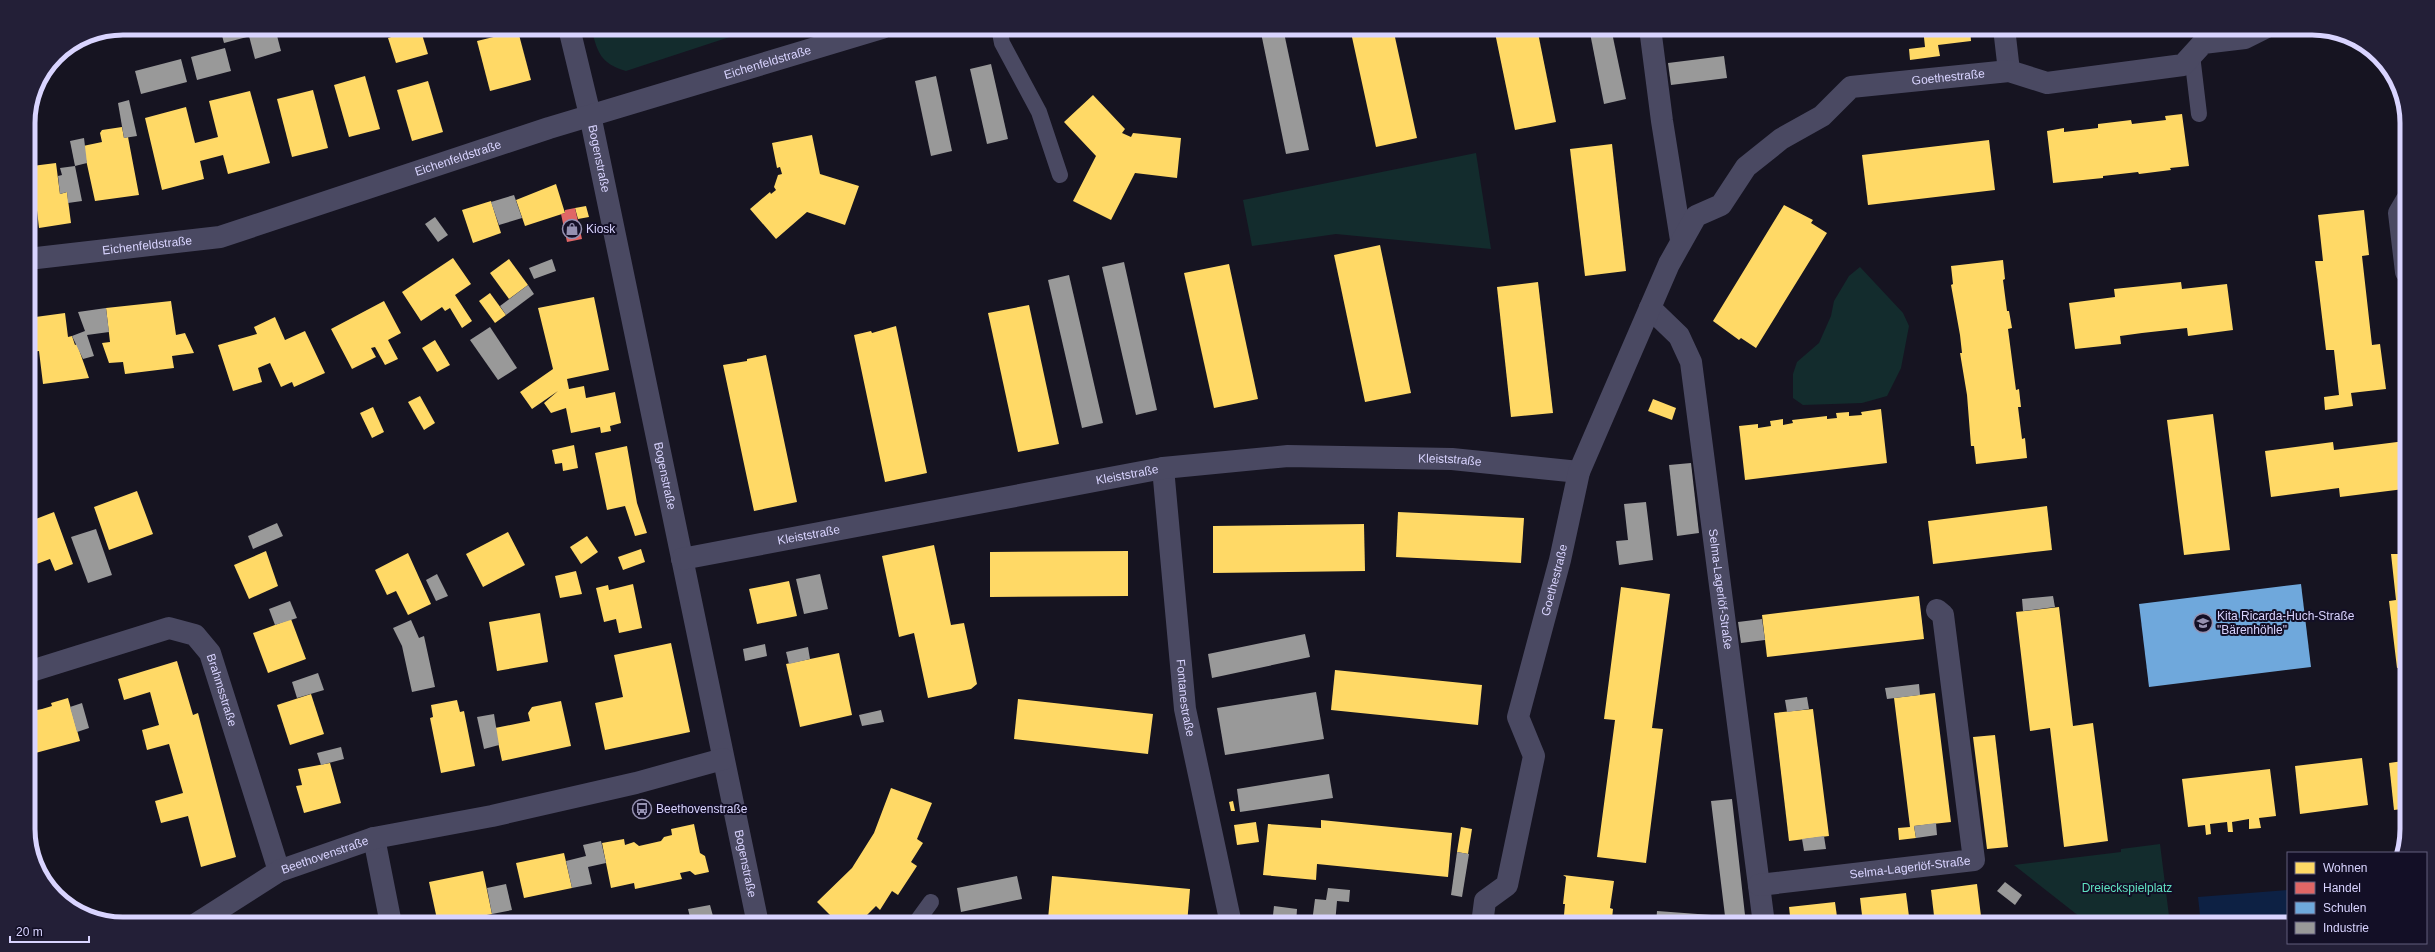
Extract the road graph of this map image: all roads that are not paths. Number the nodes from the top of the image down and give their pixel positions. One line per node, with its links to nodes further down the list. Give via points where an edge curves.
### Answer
1 (571, 35): 10 (street, Bogenstraße)
2 (859, 35): 10 (street, Eichenfeldstraße)
3 (1000, 35): 11 (lane, via 1002,43 1039,112)
4 (1651, 35): 14 (street)
5 (2005, 35): 8 (street)
6 (2251, 35): 7 (street, Goethestraße, via 2202,43)
7 (2192, 55): 8 (street, Goethestraße, via 2183,65 2047,83); 9 (lane)
8 (2009, 71): 14 (street, Goethestraße, via 1851,87 1822,116 1781,139 1746,167 1721,205 1696,216)
9 (2199, 114)
10 (590, 115): 15 (street, Eichenfeldstraße, via 220,237); 19 (street, Bogenstraße)
11 (1060, 175)
12 (2400, 211): 13 (street)
13 (2400, 221)
14 (1681, 240): 16 (street, Goethestraße)
15 (35, 258)
16 (1650, 308): 18 (street, Goethestraße); 25 (street, Selma-Lagerlöf-Straße, via 1679,336 1691,362)
17 (1163, 468): 18 (street, Kleiststraße, via 1288,456 1452,459); 19 (street, Kleiststraße); 31 (street, Fontanestraße, via 1185,709)
18 (1579, 472): 32 (street, Goethestraße, via 1560,560 1518,717 1534,756 1507,885 1486,901)
19 (682, 559): 22 (street, Bogenstraße)
20 (1937, 610): 25 (street, Selma-Lagerlöf-Straße, via 1943,615 1974,860)
21 (35, 670): 24 (street, Brahmsstraße, via 169,628 195,635 210,653)
22 (724, 759): 23 (street, Beethovenstraße, via 636,783 500,814); 29 (street, Bogenstraße)
23 (374, 838): 24 (street, Beethovenstraße); 28 (street)
24 (279, 870): 27 (street, Beethovenstraße)
25 (1759, 884): 33 (street, Selma-Lagerlöf-Straße)
26 (931, 902): 30 (lane)
27 (207, 917)
28 (390, 917)
29 (757, 917)
30 (920, 917)
31 (1230, 917)
32 (1483, 917)
33 (1763, 917)

